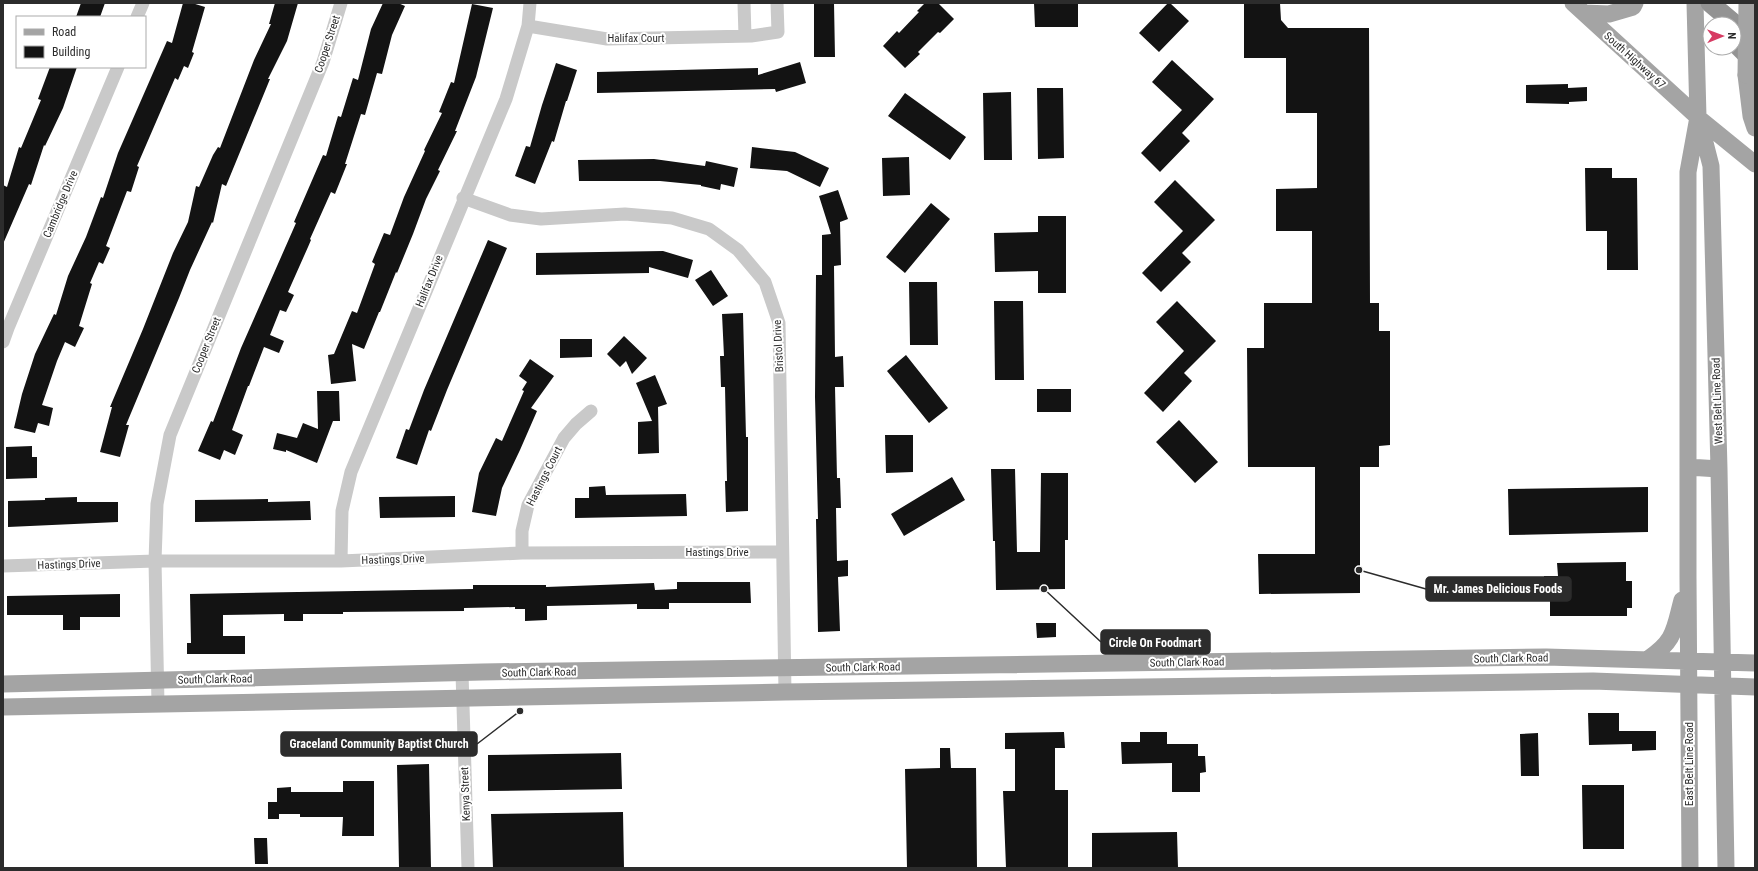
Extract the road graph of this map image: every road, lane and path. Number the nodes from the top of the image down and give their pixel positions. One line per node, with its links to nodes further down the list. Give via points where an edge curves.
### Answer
1 (143, 3): 11 (street)
2 (341, 3): 31 (street, Cooper Street, via 323,62 170,435 157,504)
3 (530, 3): 13 (street, Halifax Drive)
4 (744, 3): 14 (street)
5 (777, 3): 14 (street, Halifax Court, via 778,32)
6 (1635, 3): 10 (main road, via 1633,7 1609,14)
7 (1696, 3): 12 (highway); 19 (main road, West Belt Line Road)
8 (1710, 3): 15 (highway)
9 (1747, 3): 18 (main road, bridge)
10 (1578, 8): 19 (main road, South Highway 67)
11 (138, 16)
12 (1709, 16)
13 (528, 26): 14 (street, Halifax Court, via 607,39); 22 (street, Halifax Drive, via 506,98)
14 (745, 36)
15 (1755, 41)
16 (1742, 56): 18 (highway)
17 (118, 68): 25 (street, Cambridge Drive)
18 (1750, 69): 20 (main road, via 1751,116)
19 (1698, 118): 21 (main road, South Highway 67); 23 (main road, West Belt Line Road, via 1688,172); 24 (main road, West Belt Line Road, via 1710,166)
20 (1755, 128)
21 (1755, 164)
22 (463, 198): 29 (street, Bristol Drive, via 510,215 541,218 625,214 672,218 709,230 738,250 765,282 779,323); 32 (street, Halifax Drive, via 351,472 342,511)
23 (1688, 296): 24 (main road, via 1707,310); 27 (main road, West Belt Line Road)
24 (1715, 330): 28 (main road, West Belt Line Road)
25 (3, 342)
26 (591, 411): 30 (street, Hastings Court, via 564,438 528,505 522,531)
27 (1688, 467): 28 (main road); 34 (main road, West Belt Line Road)
28 (1720, 469): 39 (main road, West Belt Line Road)
29 (782, 552): 30 (street, Hastings Drive); 41 (street, Bristol Drive)
30 (522, 553): 32 (street, Hastings Drive)
31 (155, 561): 32 (street, Hastings Drive); 33 (street, Hastings Drive); 43 (street, Cooper Street)
32 (341, 561)
33 (3, 566)
34 (1688, 577): 37 (main road, via 1672,637); 38 (main road, West Belt Line Road)
35 (1386, 659): 36 (main road, South Clark Road); 41 (main road, South Clark Road); 46 (main road)
36 (1488, 659): 37 (main road, South Clark Road); 44 (main road)
37 (1648, 659): 38 (main road, South Clark Road)
38 (1688, 660): 39 (main road, South Clark Road); 47 (main road, East Belt Line Road)
39 (1722, 662): 40 (main road, South Clark Road); 48 (main road, West Belt Line Road)
40 (1755, 663)
41 (784, 668): 42 (main road, South Clark Road); 50 (street, Bristol Drive)
42 (462, 673): 43 (main road, South Clark Road); 51 (street, Kenya Street)
43 (157, 680): 45 (main road, South Clark Road); 52 (street, Cooper Street)
44 (1489, 683): 46 (main road); 47 (main road, via 1593,681)
45 (3, 684)
46 (1386, 684): 50 (main road)
47 (1689, 684): 48 (main road); 55 (main road, East Belt Line Road)
48 (1722, 686): 49 (main road); 56 (main road)
49 (1755, 687)
50 (784, 692): 51 (main road)
51 (462, 698): 52 (main road); 54 (street, Kenya Street)
52 (158, 704): 53 (main road)
53 (3, 707)
54 (468, 868)
55 (1690, 868)
56 (1726, 868)

